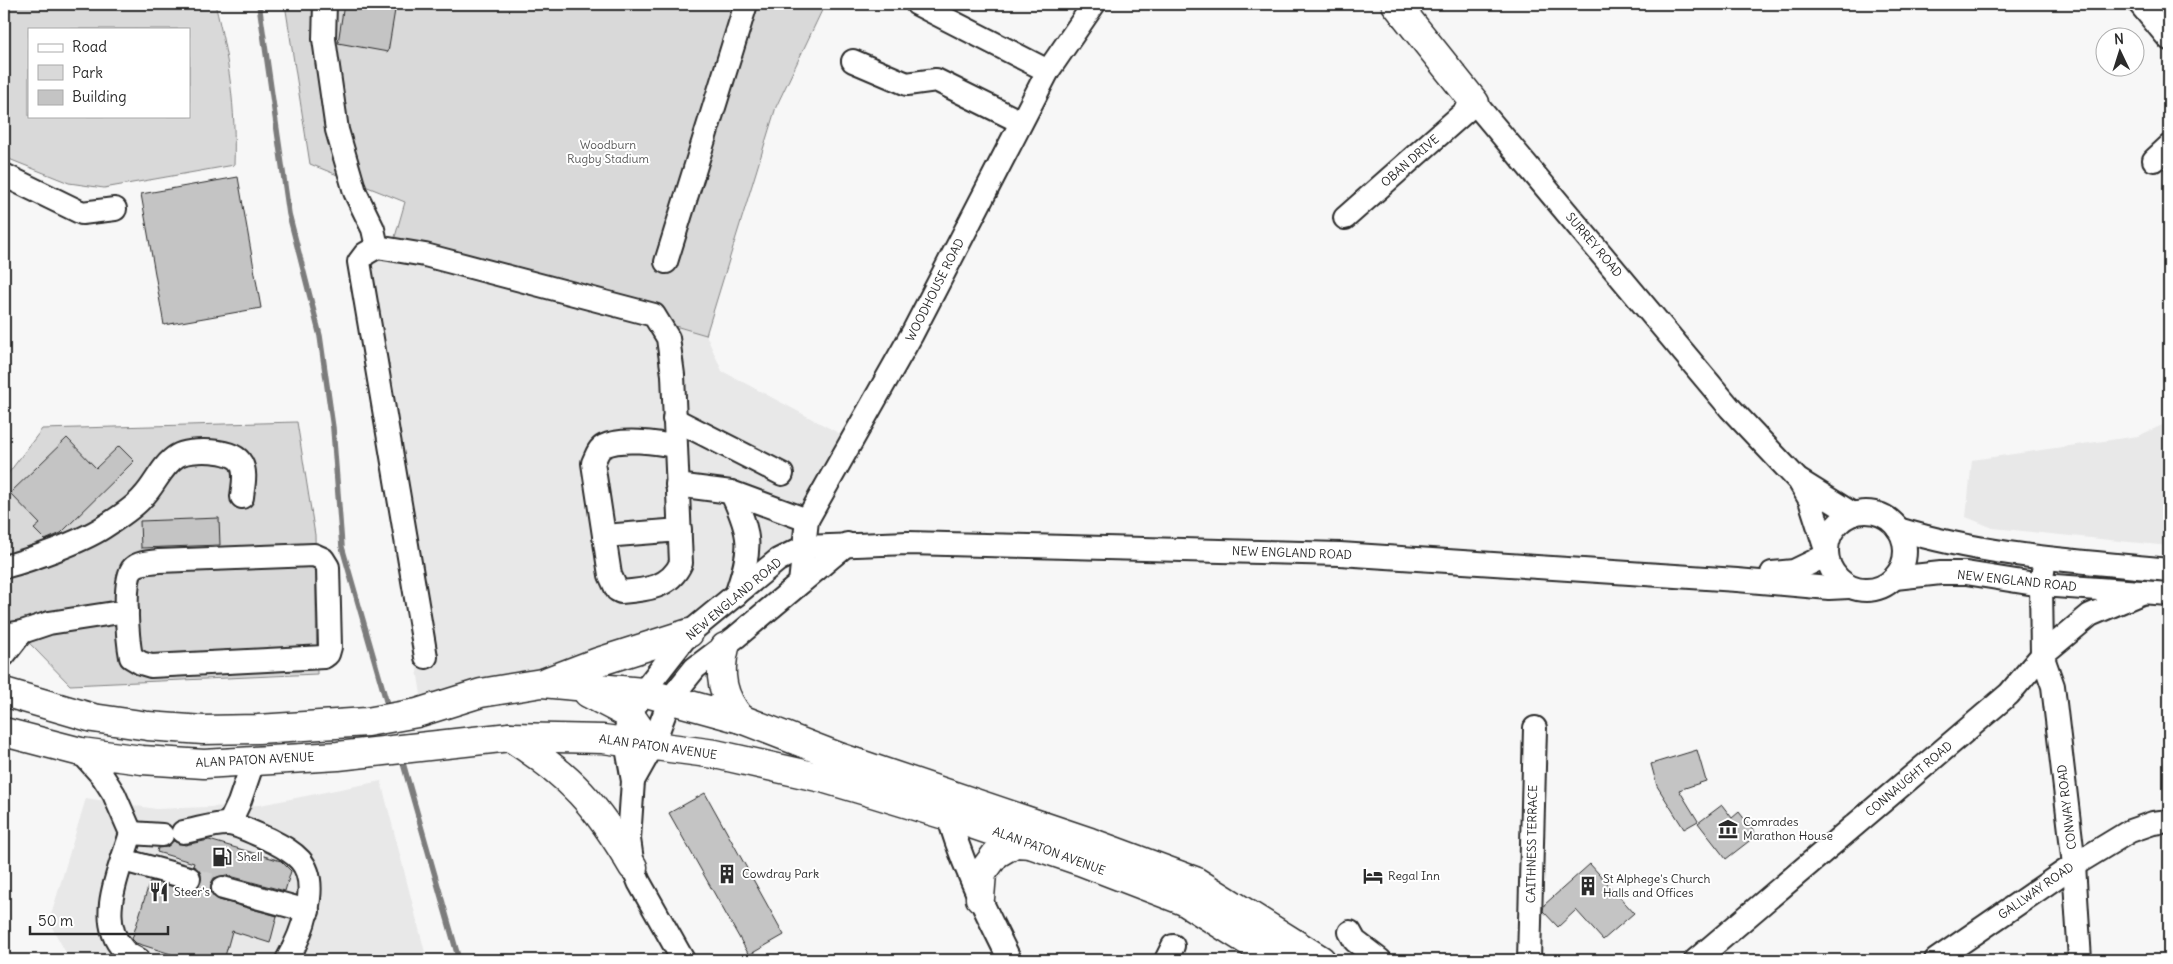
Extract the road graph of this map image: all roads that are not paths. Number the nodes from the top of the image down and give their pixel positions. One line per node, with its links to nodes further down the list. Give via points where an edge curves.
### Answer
1 (325, 4): 15 (street, via 324,39 337,130 355,192 373,229)
2 (746, 4): 16 (street)
3 (916, 4): 9 (street)
4 (1094, 4): 9 (street, WOODHOUSE ROAD)
5 (1396, 4): 10 (main road, SURREY ROAD)
6 (2140, 4): 7 (street)
7 (2169, 39)
8 (854, 61): 11 (street, via 907,84 936,80)
9 (1048, 71): 11 (street, WOODHOUSE ROAD)
10 (1475, 103): 14 (street, OBAN DRIVE); 20 (street, SURREY ROAD, via 1730,408)
11 (1021, 122): 25 (street, WOODHOUSE ROAD, via 912,334)
12 (4, 175): 13 (street, via 82,214)
13 (115, 209)
14 (1345, 218)
15 (376, 247): 17 (street, via 425,255 654,315 668,338); 49 (street, via 359,262)
16 (666, 262)
17 (674, 419): 18 (street); 19 (street)
18 (675, 447): 21 (street); 28 (street, via 657,442 632,442 604,446 598,451 593,463)
19 (782, 474)
20 (1799, 480): 24 (street, SURREY ROAD); 31 (street, SURREY ROAD, via 1812,504)
21 (677, 485): 22 (street); 27 (street)
22 (731, 492): 25 (street); 42 (street, via 746,523 748,547 745,569)
23 (242, 497): 33 (street, via 244,469 237,456 196,451 185,453 169,464 143,498 101,529)
24 (1853, 514): 26 (street, via 1863,512 1883,516); 31 (street, via 1836,526)
25 (807, 520): 30 (street, WOODHOUSE ROAD)
26 (1898, 529): 32 (street, NEW ENGLAND ROAD, via 1936,540); 35 (street, via 1905,554)
27 (680, 530): 28 (street); 28 (street, via 681,563 676,574 654,588 629,591 617,590 610,575)
28 (604, 536)
29 (847, 544): 30 (street, NEW ENGLAND ROAD); 36 (street, NEW ENGLAND ROAD, via 908,542 1340,554); 37 (street)
30 (804, 547): 37 (street, WOODHOUSE ROAD); 42 (street, NEW ENGLAND ROAD, via 778,560)
31 (1825, 551): 36 (street, NEW ENGLAND ROAD, via 1794,571); 39 (street, via 1833,574)
32 (2045, 558): 34 (street, NEW ENGLAND ROAD); 38 (street)
33 (4, 566)
34 (2169, 570)
35 (1895, 578): 38 (street, NEW ENGLAND ROAD, via 1966,573); 39 (street, via 1869,591)
36 (1736, 580): 39 (street, NEW ENGLAND ROAD)
37 (800, 583): 46 (street)
38 (2041, 585): 40 (street, NEW ENGLAND ROAD); 48 (street)
39 (1849, 587)
40 (2144, 592): 41 (street, NEW ENGLAND ROAD); 48 (street, CONNAUGHT ROAD, via 2090,615)
41 (2169, 594)
42 (735, 596): 44 (street, NEW ENGLAND ROAD)
43 (127, 612): 43 (street, via 128,575 141,564 314,555 323,559 328,567 330,650 321,658 151,666 131,657); 45 (street, via 49,623)
44 (689, 633): 51 (main road); 54 (street, NEW ENGLAND ROAD)
45 (13, 634): 47 (street)
46 (725, 647): 53 (street, via 695,668); 56 (main road, via 721,682 732,708)
47 (4, 655)
48 (2042, 655): 69 (street, CONWAY ROAD, via 2053,686); 84 (street, CONNAUGHT ROAD, via 2009,694)
49 (426, 657)
50 (4, 679): 55 (main road)
51 (542, 683): 54 (main road, ALAN PATON AVENUE, via 573,686); 55 (main road, ALAN PATON AVENUE, via 481,694 417,713 367,722 258,730 148,726 93,718)
52 (4, 692): 55 (main road)
53 (670, 698): 54 (main road, ALAN PATON AVENUE); 56 (main road, ALAN PATON AVENUE); 60 (street)
54 (637, 704): 60 (main road)
55 (55, 708)
56 (742, 719): 63 (main road, ALAN PATON AVENUE, via 839,756)
57 (1535, 728): 83 (street, CAITHNESS TERRACE)
58 (4, 732): 61 (main road, ALAN PATON AVENUE)
59 (510, 737): 60 (main road, ALAN PATON AVENUE, via 580,737); 62 (main road, ALAN PATON AVENUE); 70 (main road, via 555,768 584,795 611,829)
60 (639, 745): 63 (main road, ALAN PATON AVENUE, via 716,754); 70 (street, via 629,840)
61 (81, 752): 62 (main road, ALAN PATON AVENUE, via 204,764); 66 (street, via 114,794)
62 (253, 762): 65 (street)
63 (945, 803): 67 (main road, ALAN PATON AVENUE); 73 (street); 81 (main road, ALAN PATON AVENUE, via 1090,842 1195,881)
64 (2169, 821): 69 (street, GALLWAY ROAD, via 2140,826)
65 (229, 824): 66 (street, via 173,834); 74 (street, via 286,848 301,860 306,869)
66 (132, 833): 68 (street)
67 (1032, 844): 73 (main road, via 1016,843 996,854 982,873); 80 (main road, ALAN PATON AVENUE, via 1184,901)
68 (123, 860): 71 (street); 76 (street, via 110,902 112,929 123,950)
69 (2074, 865): 85 (street, GALLWAY ROAD); 86 (street, CONWAY ROAD)
70 (633, 867): 78 (street)
71 (190, 878)
72 (223, 888): 74 (street)
73 (980, 898): 79 (street)
74 (308, 911): 77 (street)
75 (1350, 932): 82 (street, via 1355,941)
76 (139, 960)
77 (287, 960)
78 (683, 960)
79 (1010, 960)
80 (1278, 960)
81 (1321, 960)
82 (1380, 960)
83 (1529, 960)
84 (1696, 960)
85 (1936, 960)
86 (2080, 960)

